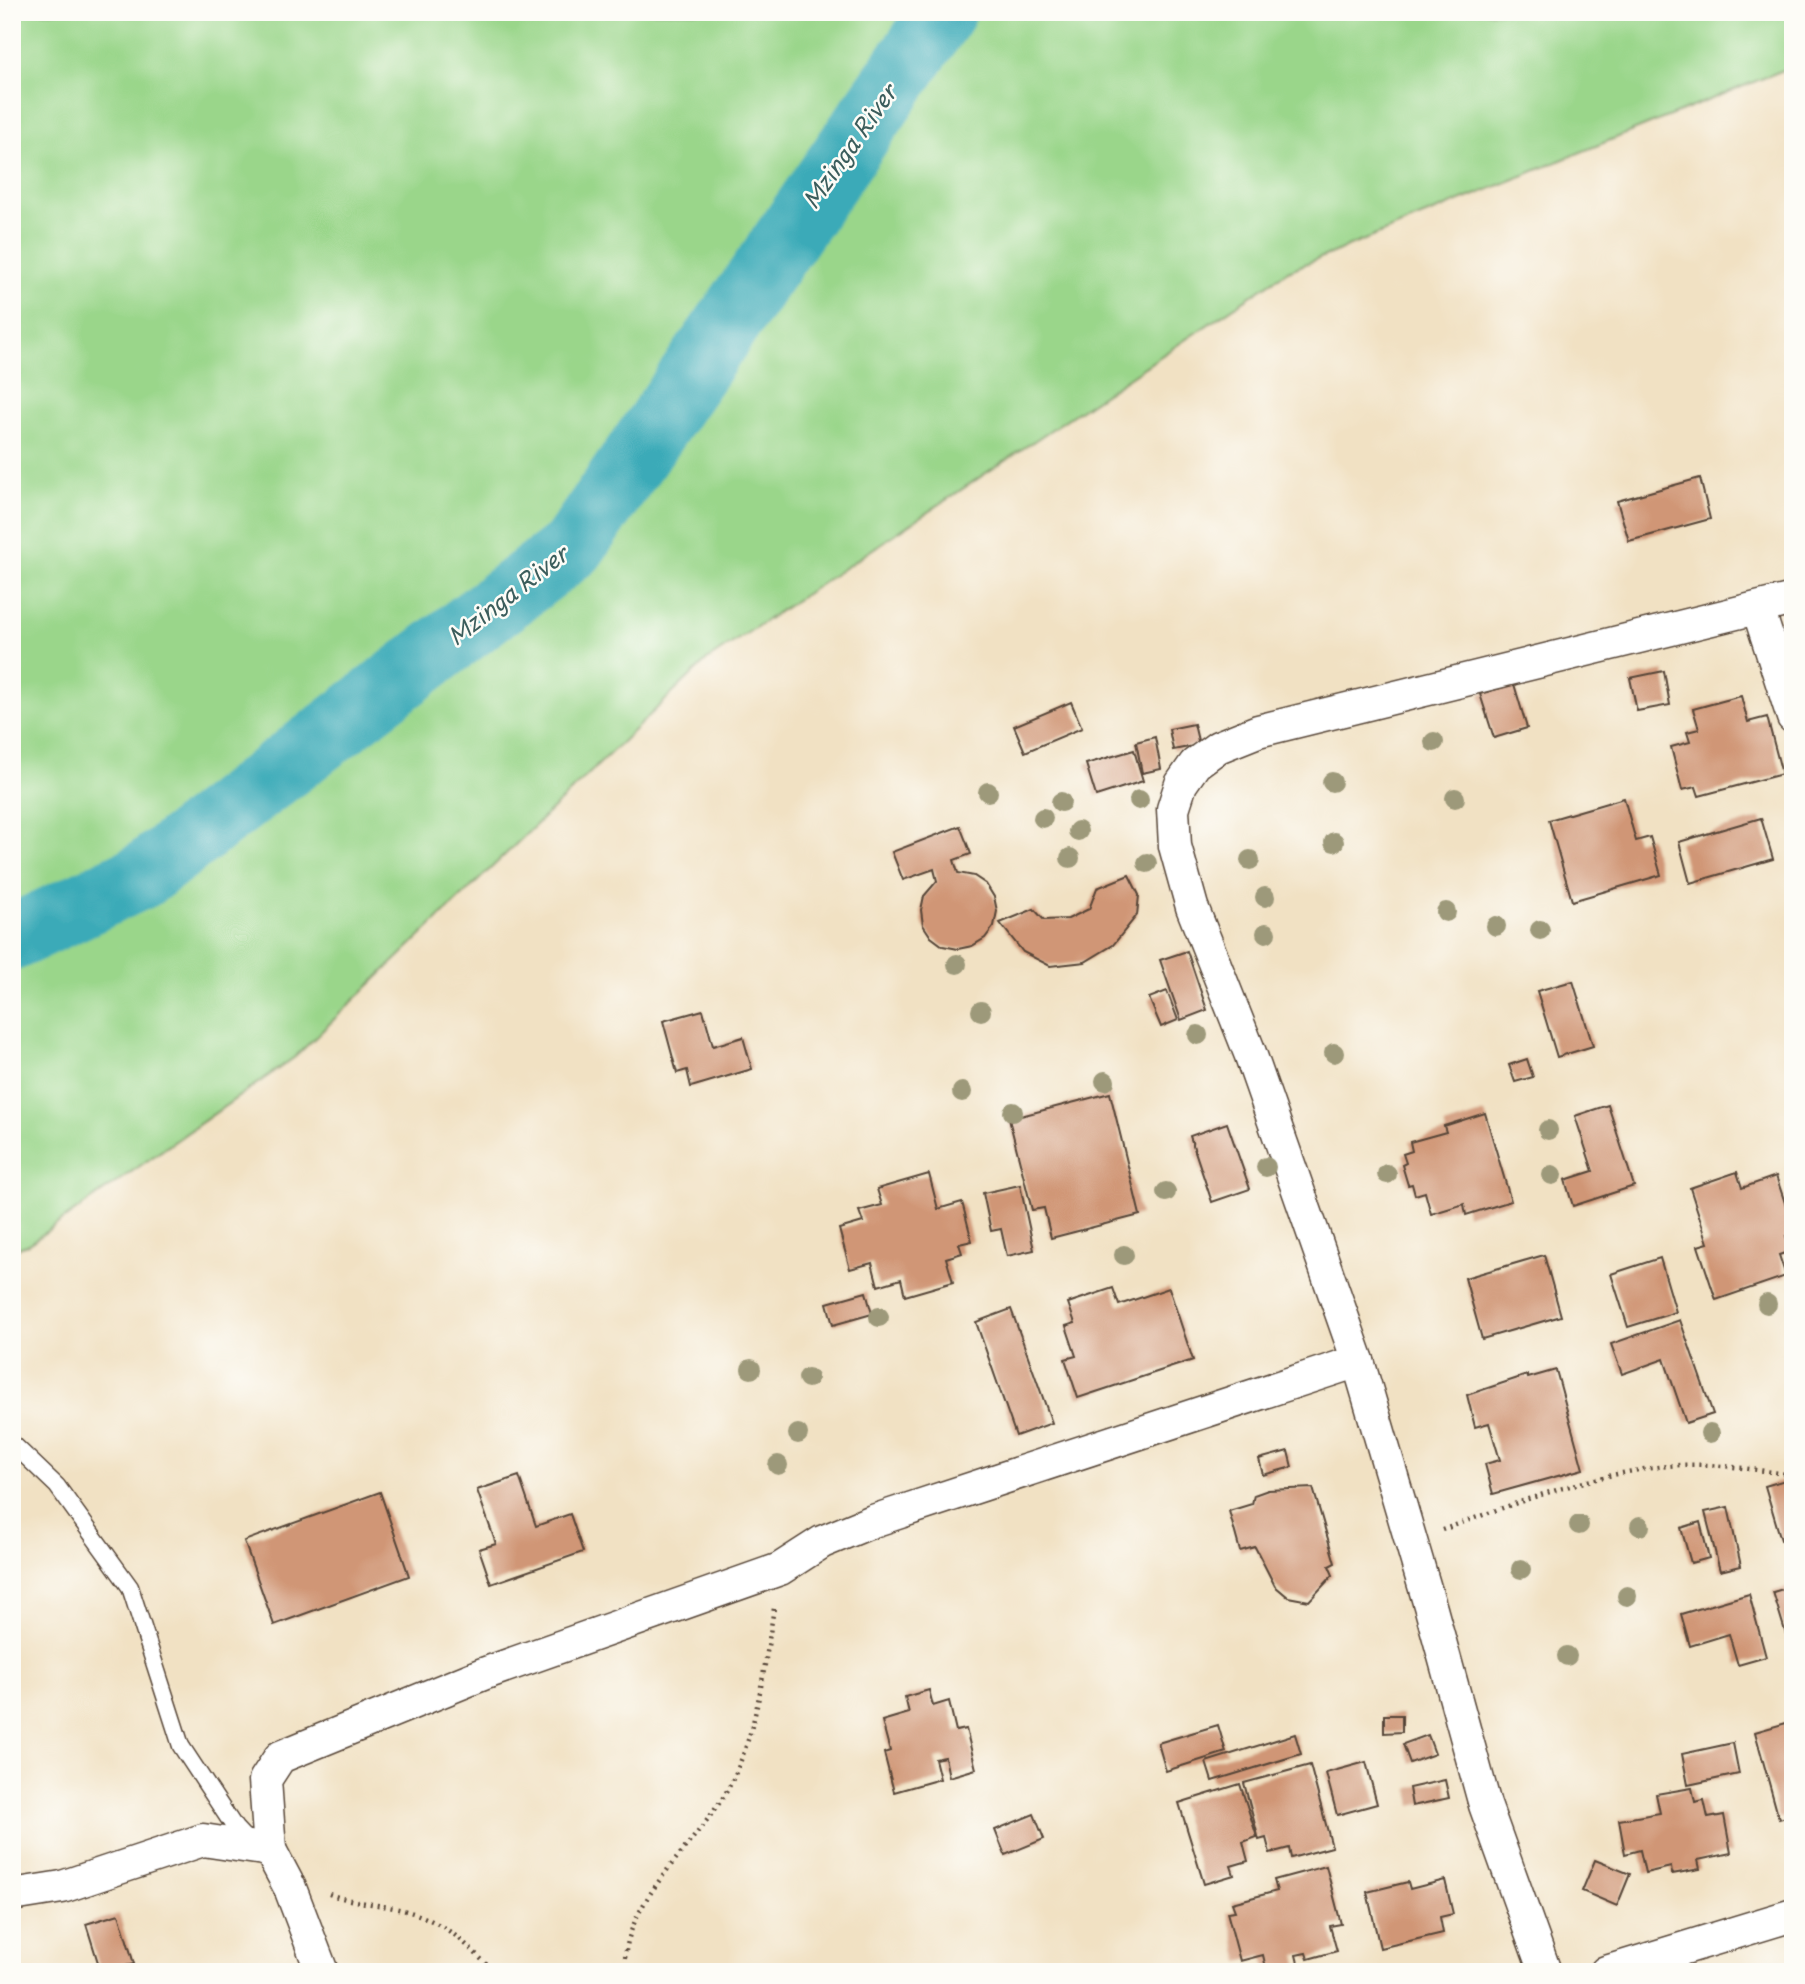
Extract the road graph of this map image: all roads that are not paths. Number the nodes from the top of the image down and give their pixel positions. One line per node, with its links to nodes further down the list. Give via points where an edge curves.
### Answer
1 (1793, 599): 2 (street)
2 (1758, 609): 3 (street); 4 (street, via 1258,731 1218,747 1195,764 1181,784 1173,825 1192,906 1250,1053)
3 (1793, 717)
4 (1357, 1361): 6 (street, via 873,1521 822,1542 780,1569 483,1674 280,1757 265,1780); 10 (street, via 1485,1805)
5 (12, 1443): 6 (lane, via 57,1486 130,1587 181,1746 235,1828)
6 (262, 1850): 7 (street, via 203,1840 62,1887); 9 (street, via 290,1888)
7 (12, 1895)
8 (1793, 1915): 11 (street)
9 (322, 1972)
10 (1545, 1972)
11 (1606, 1972)

